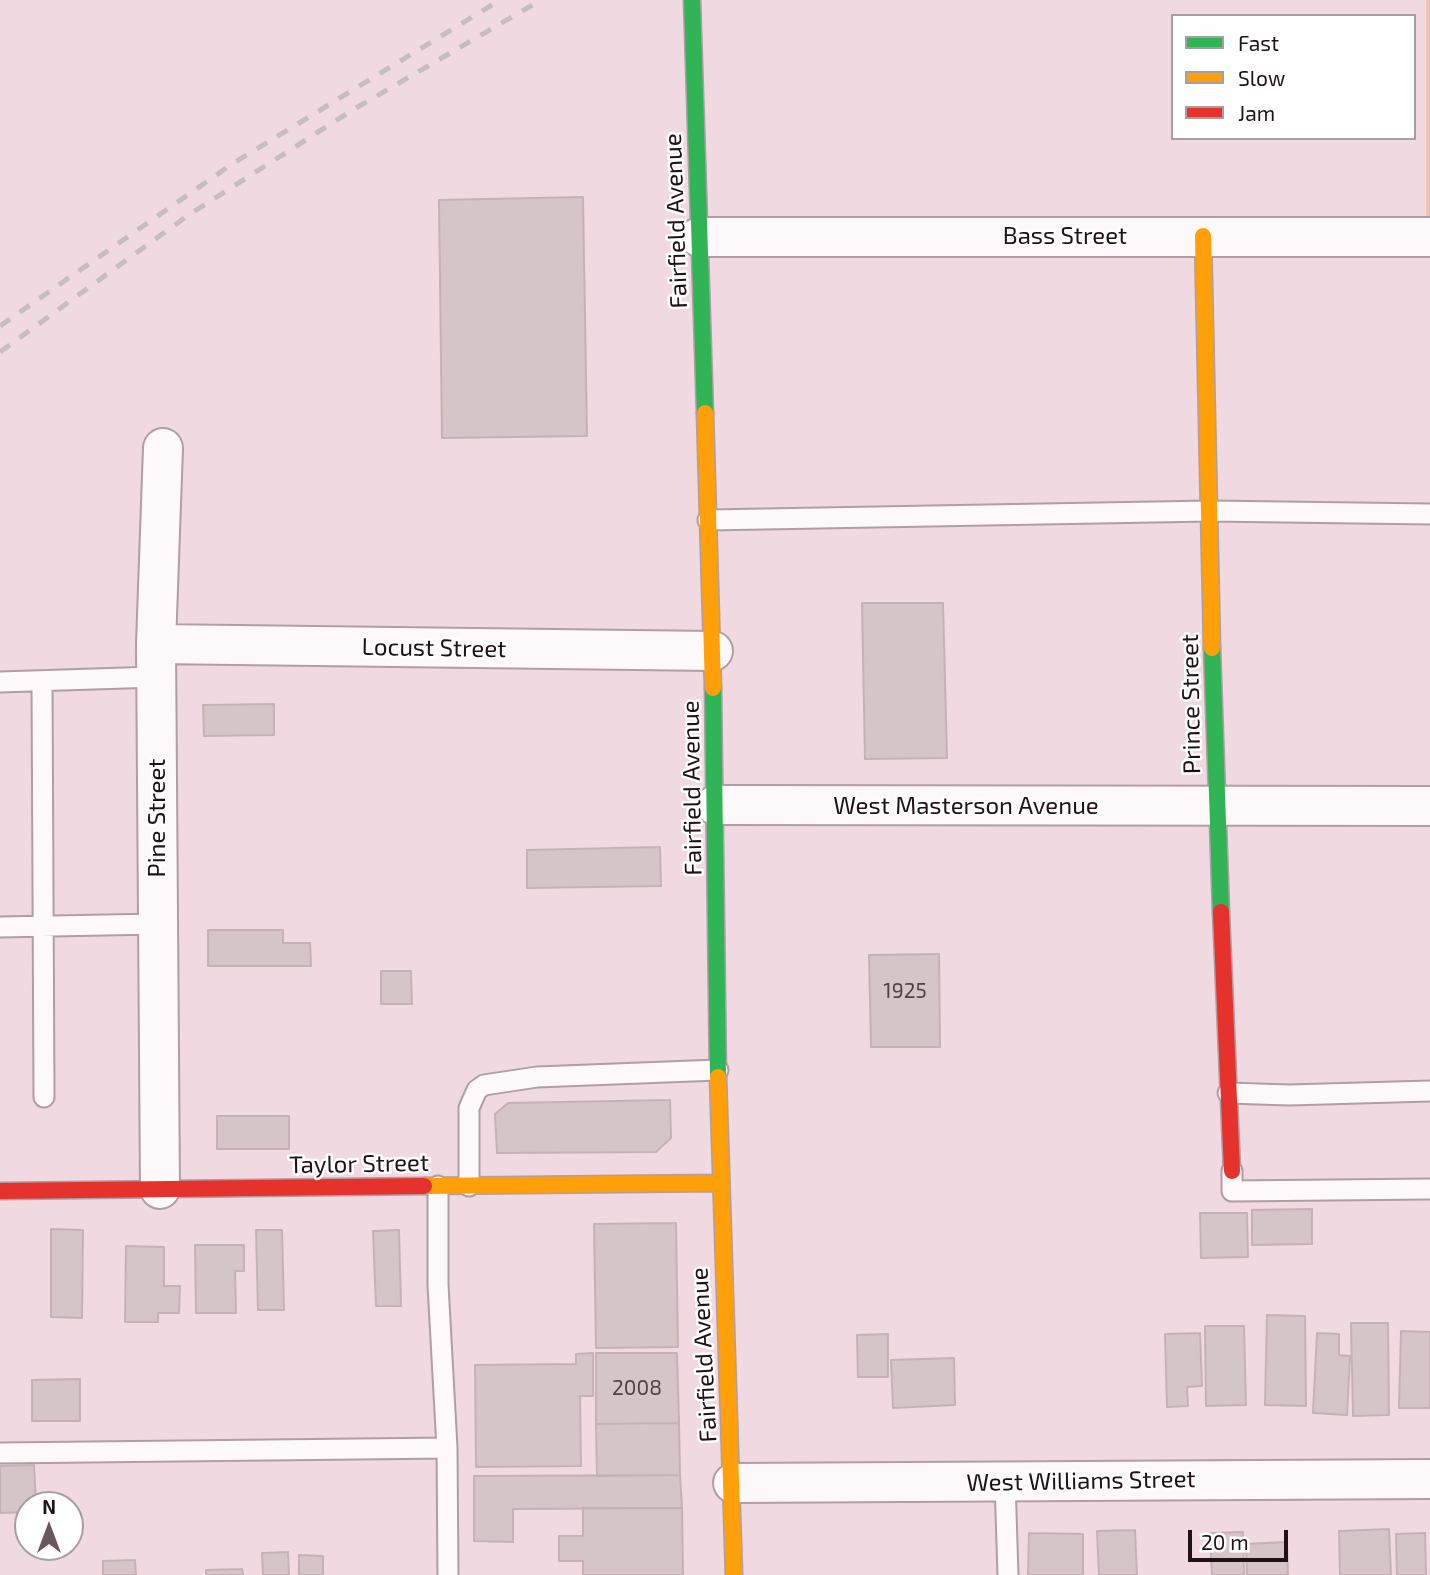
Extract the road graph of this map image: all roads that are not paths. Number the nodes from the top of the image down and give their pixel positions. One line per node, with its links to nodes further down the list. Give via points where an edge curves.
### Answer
1 (692, 0): 3 (main road, Fairfield Avenue)
2 (1203, 236): 3 (street, Bass Street); 4 (street, Bass Street); 6 (main road, Prince Street)
3 (699, 237): 8 (main road, Fairfield Avenue)
4 (1430, 237)
5 (163, 448): 10 (street, Pine Street)
6 (1210, 511): 7 (lane); 8 (lane); 15 (main road, Prince Street)
7 (1430, 514)
8 (708, 520): 9 (main road, Fairfield Avenue)
9 (713, 651): 10 (street, Locust Street); 13 (main road, Fairfield Avenue)
10 (156, 661): 12 (lane); 16 (street, Pine Street)
11 (0, 681): 12 (lane)
12 (42, 681): 18 (lane)
13 (715, 805): 15 (street, West Masterson Avenue); 19 (main road, Fairfield Avenue)
14 (1430, 806): 15 (street, West Masterson Avenue)
15 (1216, 808): 21 (main road, Prince Street)
16 (158, 924): 18 (lane); 27 (street, Pine Street)
17 (0, 927): 18 (lane)
18 (43, 927): 22 (lane)
19 (718, 1070): 24 (main road, Fairfield Avenue); 26 (lane, via 537,1077 484,1084 469,1108)
20 (1430, 1091): 21 (lane)
21 (1228, 1093): 23 (main road, Prince Street)
22 (44, 1097)
23 (1232, 1171): 28 (lane, via 1232,1191)
24 (719, 1183): 26 (main road, Taylor Street); 34 (main road, Fairfield Avenue)
25 (438, 1186): 26 (main road, Taylor Street); 27 (main road, Taylor Street); 30 (lane)
26 (470, 1186)
27 (160, 1189): 29 (main road, Taylor Street)
28 (1430, 1189)
29 (0, 1191)
30 (447, 1448): 31 (lane); 35 (lane)
31 (0, 1453)
32 (1430, 1479): 33 (street, West Williams Street)
33 (1005, 1481): 34 (street, West Williams Street); 37 (lane)
34 (733, 1483): 36 (main road, Fairfield Avenue)
35 (448, 1575)
36 (734, 1575)
37 (1008, 1575)

